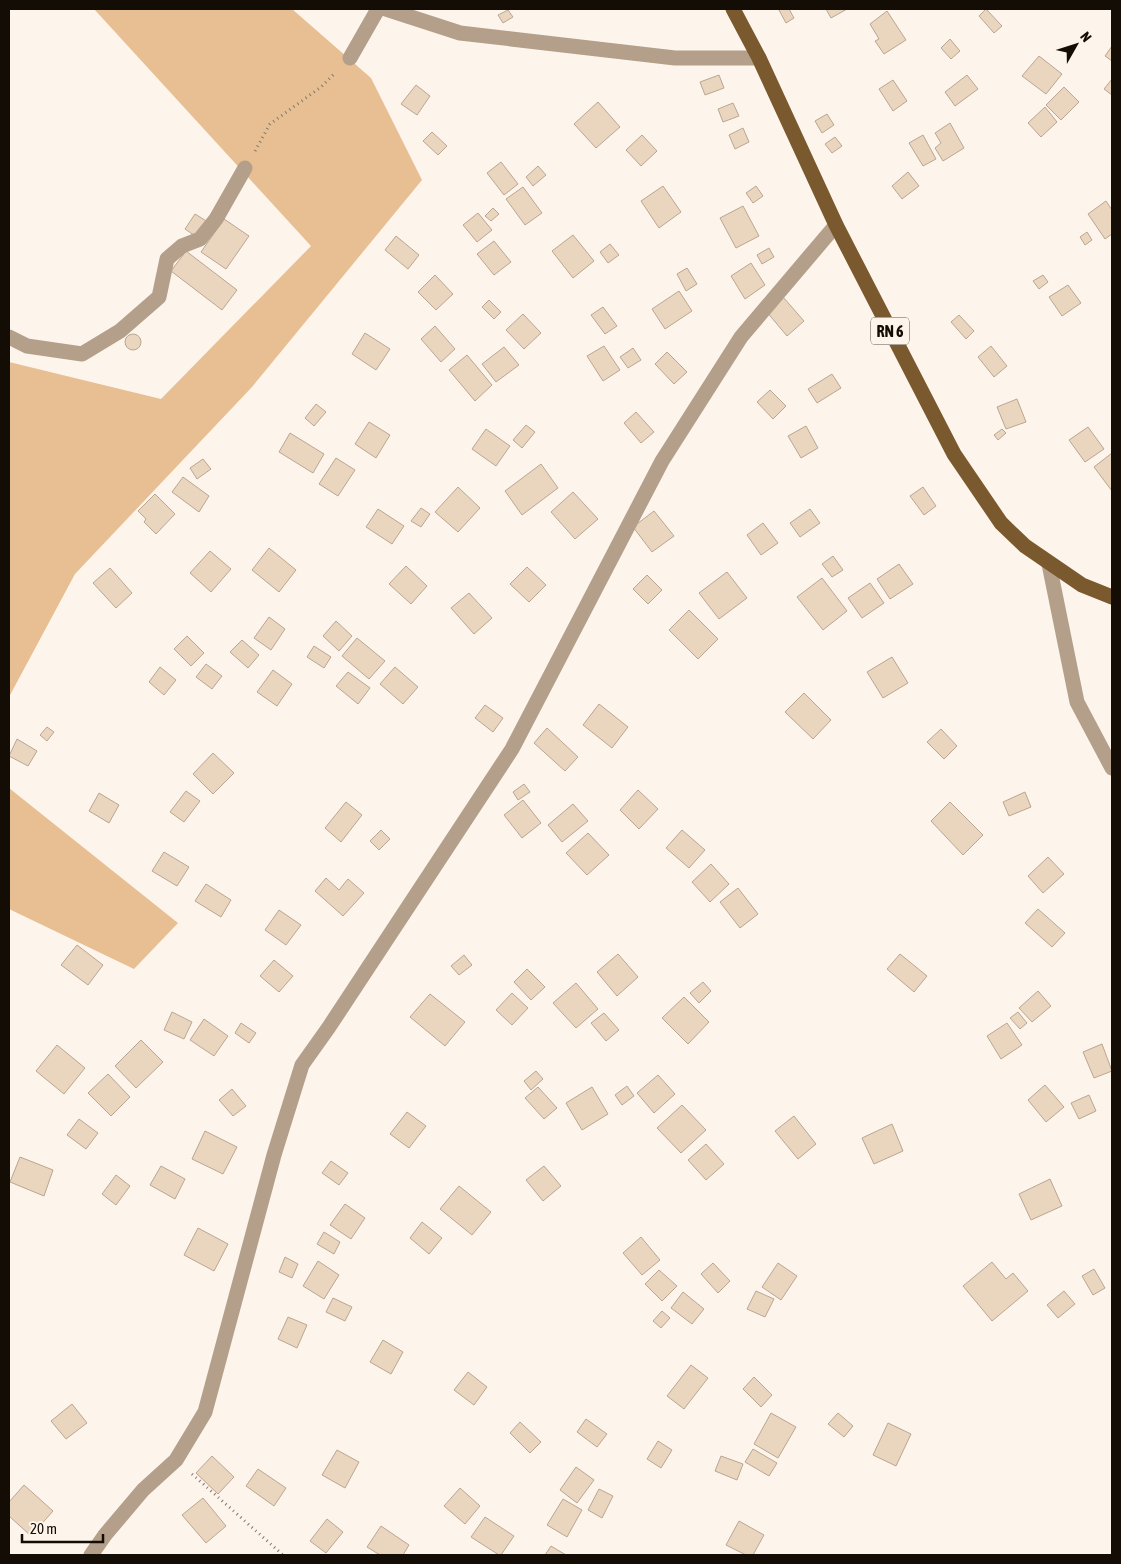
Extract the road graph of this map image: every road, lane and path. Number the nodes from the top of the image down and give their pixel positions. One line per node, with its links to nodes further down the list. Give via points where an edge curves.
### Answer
1 (378, 9): 4 (street)
2 (386, 9): 5 (street, via 460,33 675,58)
3 (734, 9): 5 (main road, RN 6)
4 (350, 58): 6 (path, via 321,87 270,124)
5 (759, 58): 7 (main road, RN 6)
6 (245, 168): 8 (street, via 200,239 182,246 167,259 159,297 120,331 82,354 27,346)
7 (836, 225): 9 (main road, RN 6, via 954,454 1001,523); 12 (street, via 741,337 662,461 512,749 302,1064 274,1155 205,1412)
8 (9, 337)
9 (1049, 564): 10 (main road, RN 6, via 1082,585); 11 (street, via 1077,702)
10 (1112, 597)
11 (1112, 768)
12 (176, 1460): 13 (street, via 143,1490); 14 (path)
13 (91, 1555)
14 (283, 1555)

